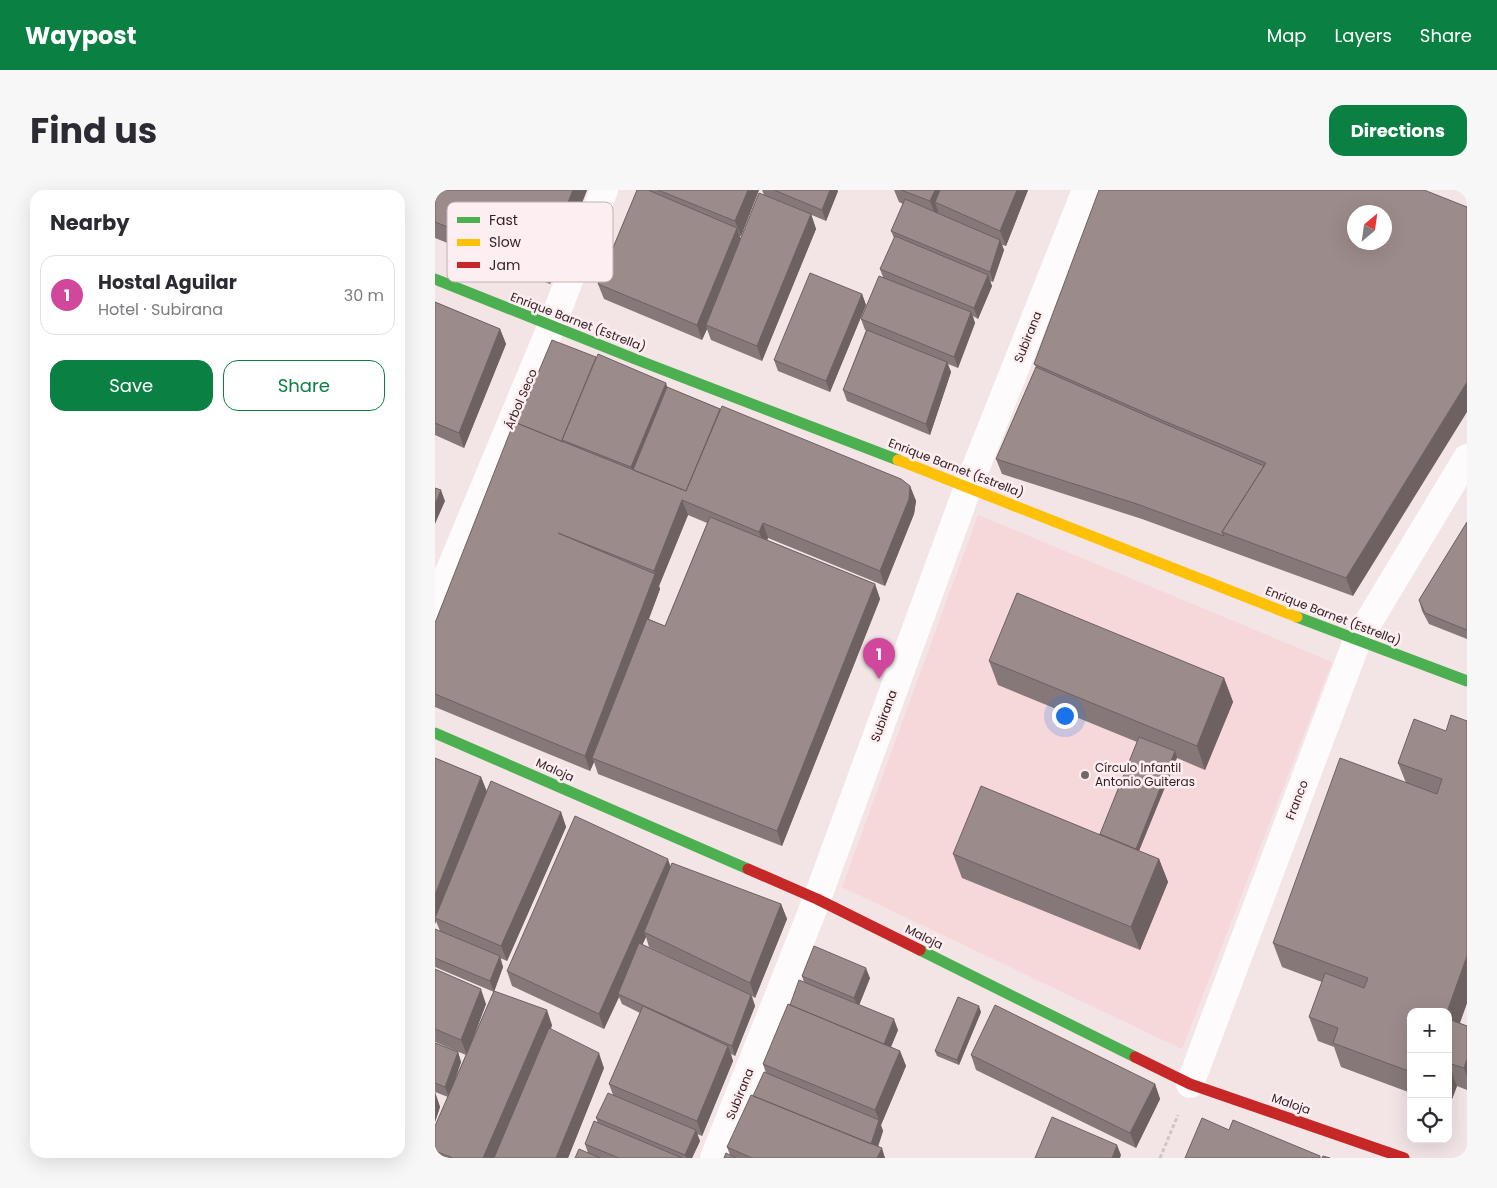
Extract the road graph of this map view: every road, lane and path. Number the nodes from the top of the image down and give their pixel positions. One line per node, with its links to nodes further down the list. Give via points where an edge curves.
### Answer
1 (604, 190): 3 (street, Árbol Seco)
2 (1086, 190): 8 (street, Subirana)
3 (599, 202)
4 (435, 279): 6 (street, Enrique Barnet (Estrella))
5 (568, 282): 6 (street, Árbol Seco)
6 (551, 327): 8 (street, Enrique Barnet (Estrella)); 9 (street, Árbol Seco)
7 (1467, 458): 10 (street, Franco)
8 (969, 487): 10 (street, Enrique Barnet (Estrella)); 13 (street, Subirana)
9 (435, 606)
10 (1357, 641): 11 (street, Enrique Barnet (Estrella)); 14 (street, Franco)
11 (1467, 681)
12 (435, 733): 13 (street, Maloja)
13 (817, 900): 14 (street, Maloja); 15 (street, Subirana)
14 (1190, 1084): 16 (path); 17 (street, Maloja)
15 (714, 1158)
16 (1160, 1158)
17 (1404, 1158)

